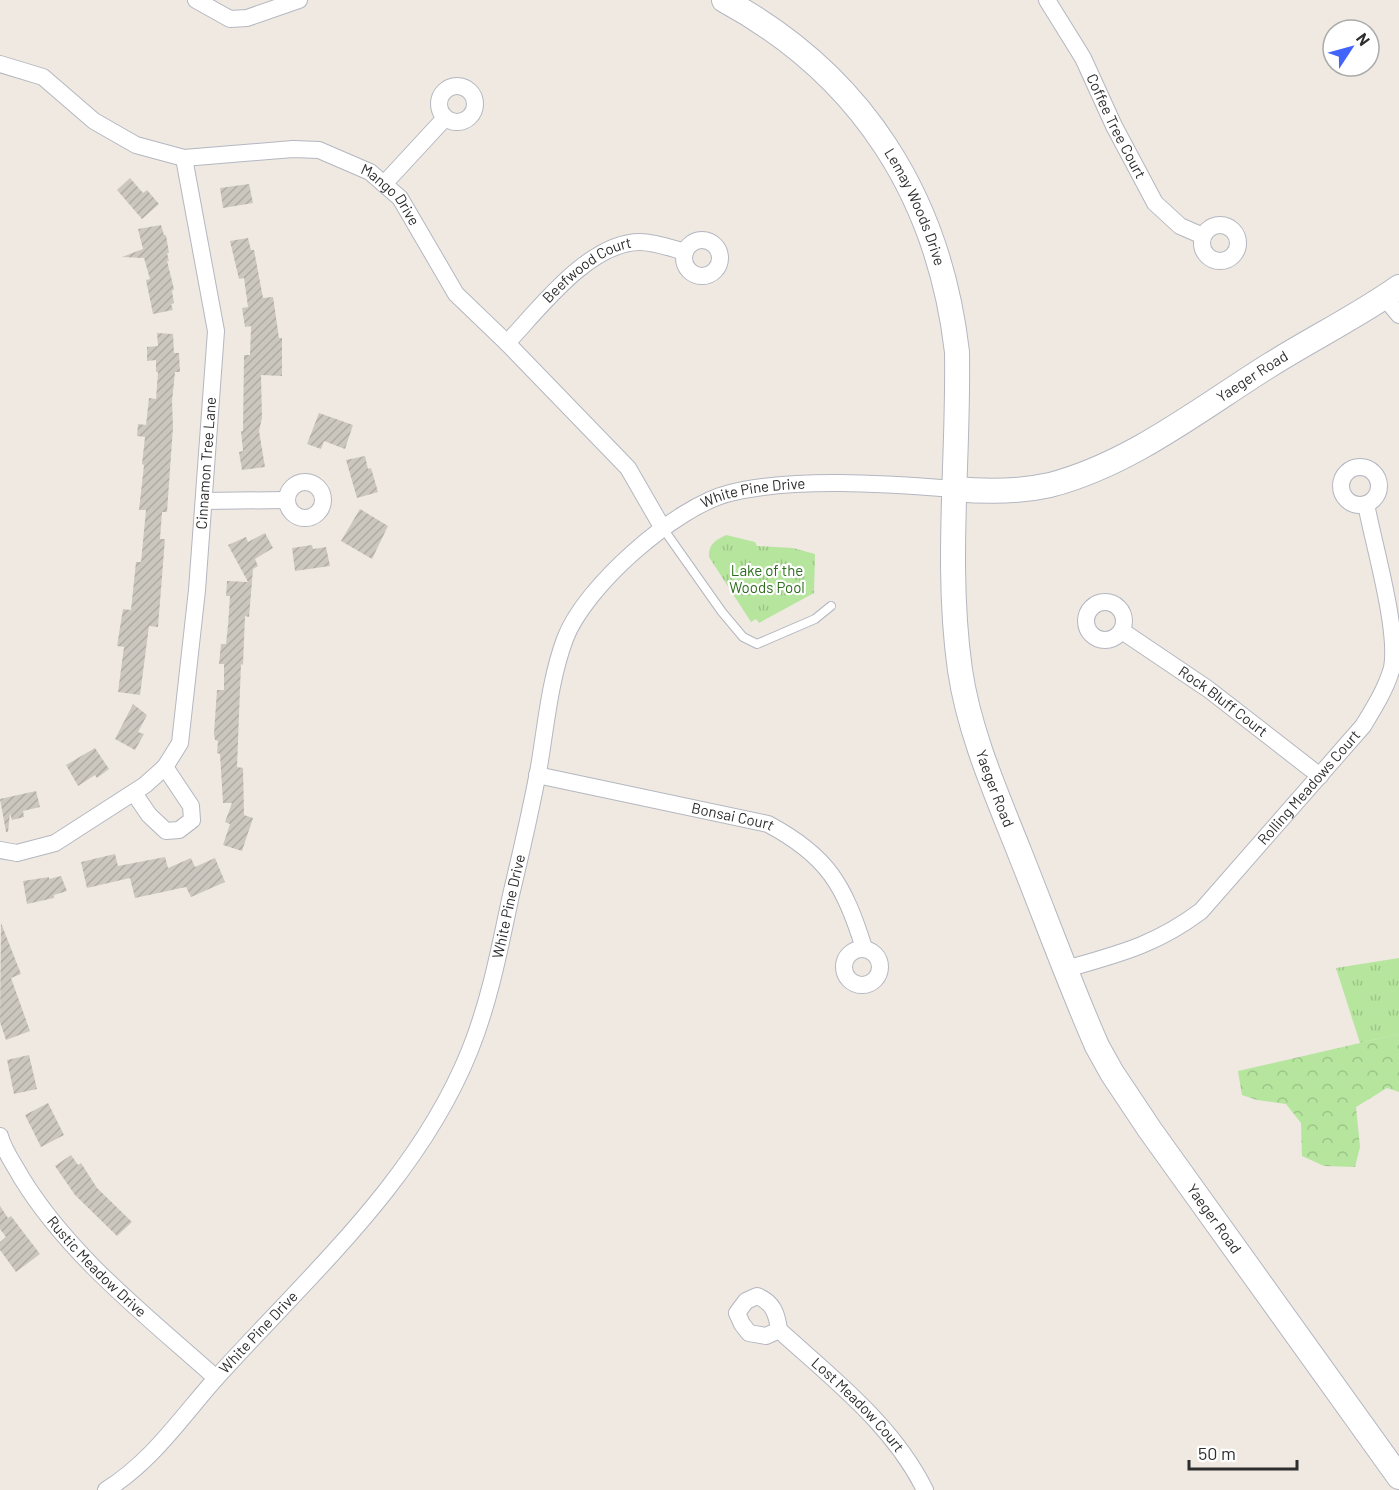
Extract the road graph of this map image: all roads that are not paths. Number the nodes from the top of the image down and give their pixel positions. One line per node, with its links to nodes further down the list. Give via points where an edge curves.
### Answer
1 (196, 0): 2 (street, via 230,19 247,18)
2 (299, 0)
3 (724, 0): 13 (street, Lemay Woods Drive, via 778,33 833,80 879,137 920,208 944,276 954,330)
4 (1047, 0): 9 (street, Coffee Tree Court, via 1083,58 1155,203 1180,226)
5 (0, 64): 7 (street, Mango Drive, via 43,77 94,121 136,145)
6 (446, 118): 8 (street)
7 (184, 158): 8 (street, Mango Drive, via 319,150 370,172); 15 (street, Cinnamon Tree Lane, via 216,331)
8 (384, 184): 12 (street, Mango Drive, via 400,198 456,294)
9 (1203, 236)
10 (685, 252): 12 (street, Beefwood Court, via 642,242 623,243 603,252 567,280)
11 (1394, 300): 13 (street, Yaeger Road, via 1285,356 1100,467 1072,479 1019,490)
12 (507, 343): 17 (street, Mango Drive, via 628,468)
13 (955, 489): 17 (street, White Pine Drive, via 836,484 774,486 727,493 688,510); 26 (street, Yaeger Road, via 954,615 966,700 993,785)
14 (286, 500): 15 (street)
15 (204, 501): 20 (street, Cinnamon Tree Lane, via 180,743)
16 (1366, 504): 22 (street, Rolling Meadows Court, via 1389,610 1394,644 1392,667 1363,726)
17 (662, 527): 18 (lane, via 743,637 758,644 815,619); 21 (street, White Pine Drive, via 602,583 566,636 555,671)
18 (831, 606)
19 (1122, 631): 22 (street, Rock Bluff Court, via 1208,689)
20 (165, 767): 23 (street, Cinnamon Tree Lane); 23 (street, via 191,806 192,820 179,830 165,831)
21 (537, 775): 25 (street, Bonsai Court, via 768,824 815,855 837,882); 29 (street, White Pine Drive, via 494,975 471,1048 443,1109 388,1189)
22 (1320, 776): 26 (street, Rolling Meadows Court, via 1201,911 1177,929 1136,949)
23 (134, 793): 24 (street, Cinnamon Tree Lane, via 56,843 17,854)
24 (0, 850)
25 (864, 948)
26 (1066, 969): 30 (street, Yaeger Road, via 1097,1046 1130,1100)
27 (0, 1136): 29 (street, Rustic Meadow Drive, via 38,1205 75,1247)
28 (779, 1330): 32 (street, Lost Meadow Court, via 862,1406 895,1443)
29 (216, 1378): 31 (street, White Pine Drive, via 151,1455)
30 (1398, 1473)
31 (106, 1490)
32 (925, 1490)

